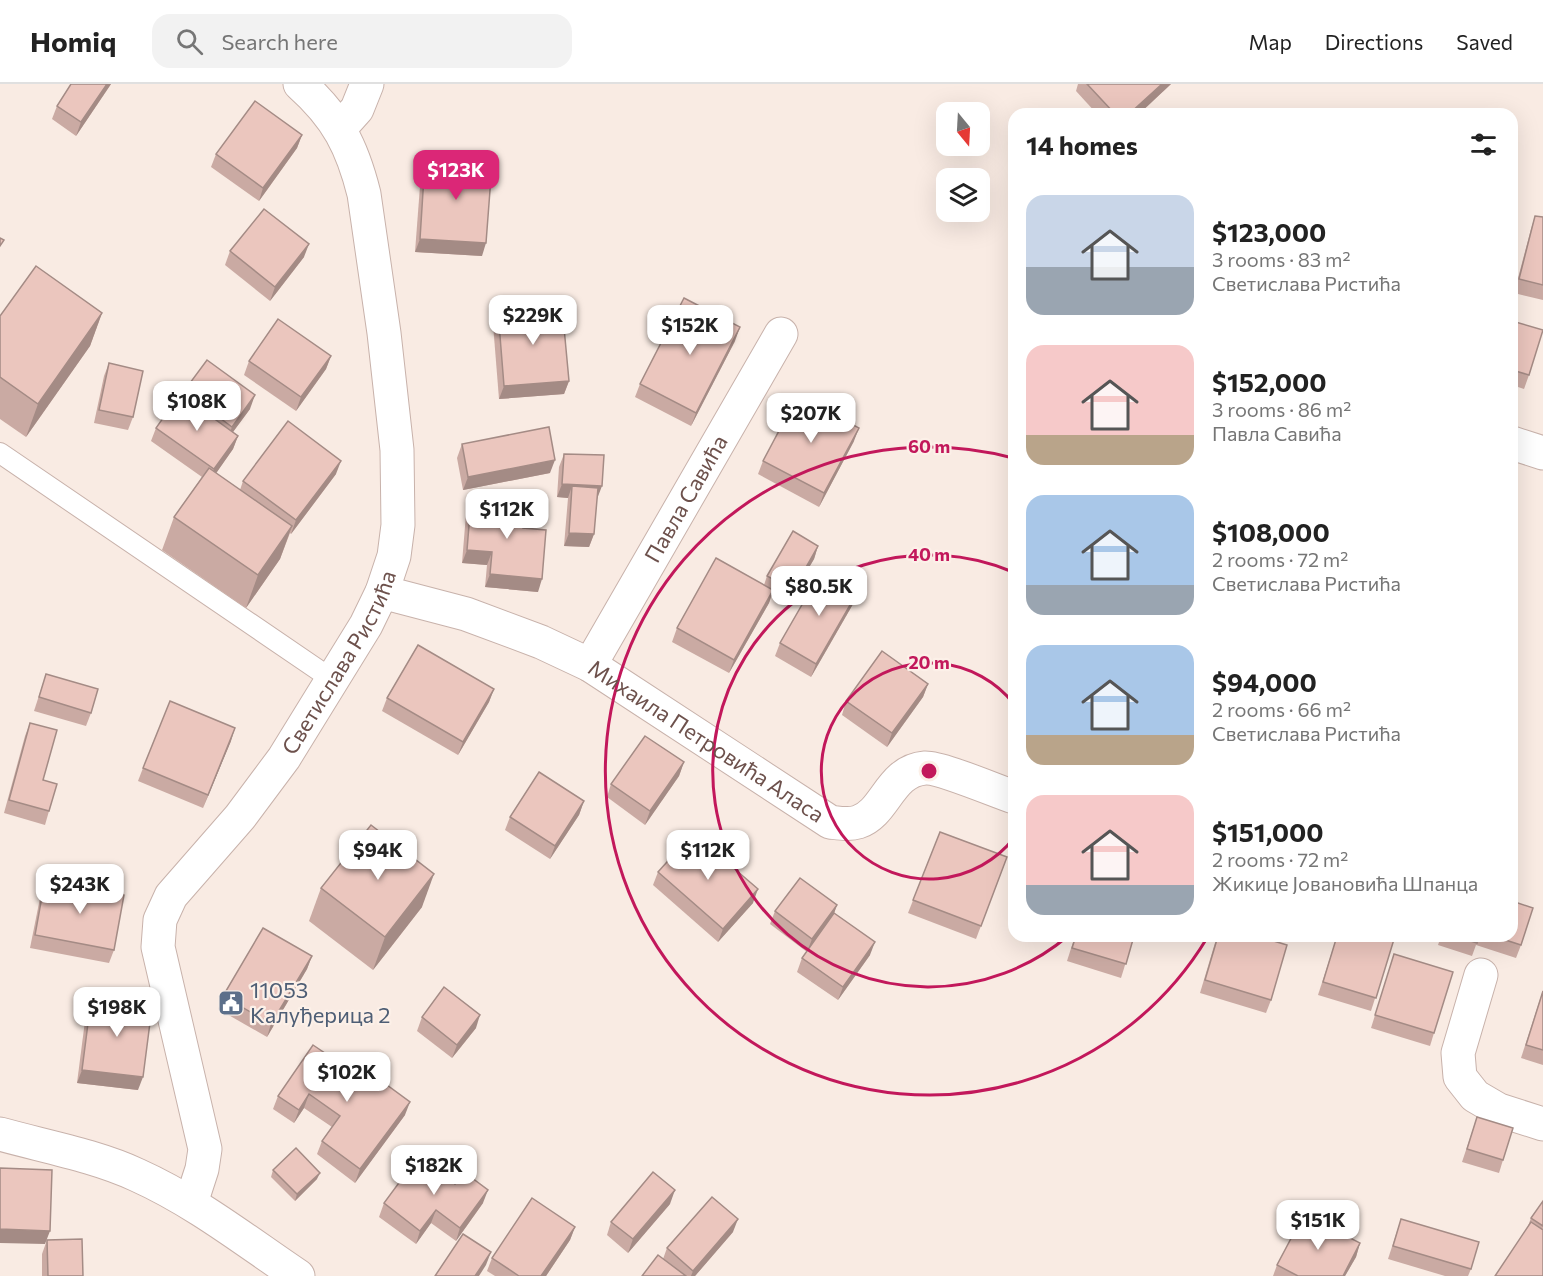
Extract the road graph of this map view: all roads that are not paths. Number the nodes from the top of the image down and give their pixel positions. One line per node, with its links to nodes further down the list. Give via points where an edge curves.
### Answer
1 (300, 84): 3 (street, Светислава Ристића)
2 (367, 84): 3 (street, via 357,109)
3 (340, 128): 8 (street, Светислава Ристића, via 364,194 397,450 398,525 394,556)
4 (781, 333): 9 (street, Павла Савића)
5 (1518, 445): 7 (street)
6 (0, 453): 10 (lane)
7 (1543, 453)
8 (382, 592): 9 (street, Михаила Петровића Аласа, via 466,614); 10 (street, Светислава Ристића)
9 (590, 665): 11 (street, Михаила Петровића Аласа, via 830,822 858,822 868,816 900,778 926,768)
10 (333, 680): 15 (street, Светислава Ристића, via 284,758 240,817 171,896 160,920 158,947 205,1149)
11 (1008, 795)
12 (1481, 975): 13 (street, via 1458,1053 1460,1077 1475,1096 1499,1110)
13 (1543, 1124)
14 (0, 1134): 15 (street, via 136,1174)
15 (190, 1203): 16 (street)
16 (297, 1276)

